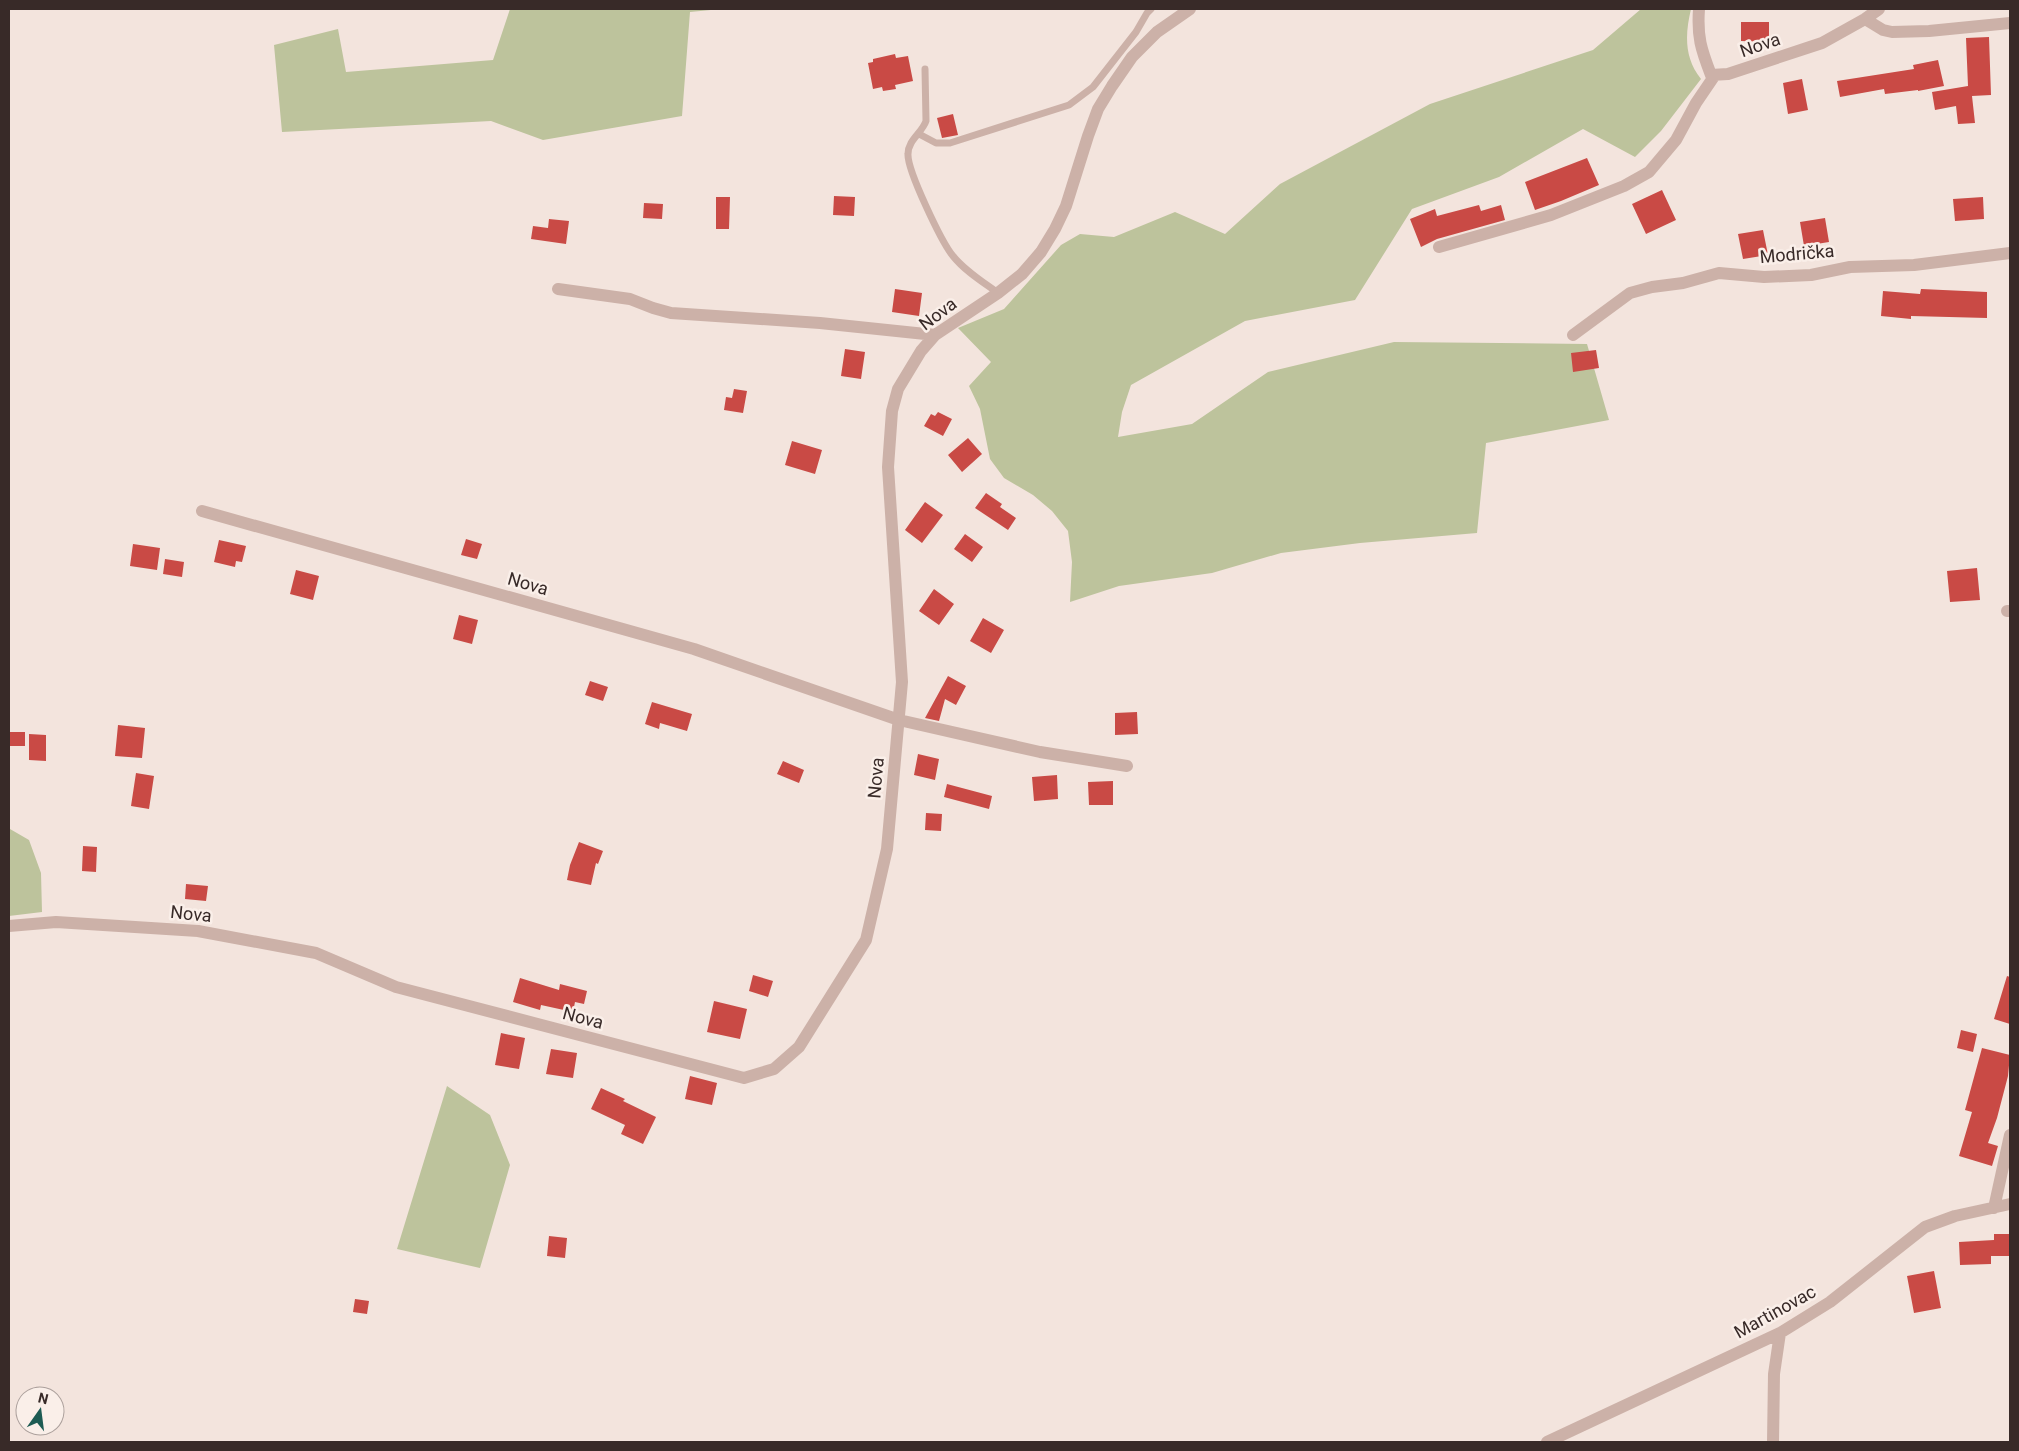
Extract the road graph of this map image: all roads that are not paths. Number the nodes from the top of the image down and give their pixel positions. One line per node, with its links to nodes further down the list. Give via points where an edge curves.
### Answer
1 (1152, 9): 9 (lane, via 1093,87 1069,105 950,143 936,143)
2 (1187, 9): 13 (street, Nova, via 1132,57 1112,86 1098,110 1056,229 1042,252)
3 (1699, 9): 8 (street, via 1699,46 1711,75)
4 (1879, 9): 5 (street, Nova)
5 (1865, 19): 6 (street, via 1892,32); 8 (street, Nova, via 1822,43 1728,74)
6 (2010, 23)
7 (925, 69): 9 (lane, via 926,121)
8 (1715, 75): 10 (street, via 1676,140 1649,172 1624,186 1551,216)
9 (920, 134): 13 (lane, via 909,147 912,176 952,255 961,266)
10 (1439, 247)
11 (2010, 253): 15 (street, Modrička, via 1914,266 1850,267 1811,275 1764,277 1719,273 1683,284 1630,293)
12 (558, 290): 14 (street, via 630,299 671,313)
13 (998, 293): 14 (street, Nova)
14 (935, 335): 17 (street, Nova, via 903,378 894,400 891,421 888,467 902,682)
15 (1573, 336)
16 (202, 511): 17 (street, Nova, via 694,649)
17 (898, 720): 18 (street, Nova, via 1040,752); 19 (street, Nova, via 887,849 866,940 799,1047 774,1069 744,1078 396,988 316,953 198,931 56,922)
18 (1127, 766)
19 (9, 926)
20 (2010, 1135): 22 (street)
21 (2010, 1204): 22 (street, Martinovac)
22 (1994, 1208): 23 (street, Martinovac, via 1955,1216 1925,1227 1830,1302)
23 (1780, 1333): 24 (street, Martinovac); 25 (street, via 1774,1374)
24 (1547, 1442)
25 (1773, 1442)

